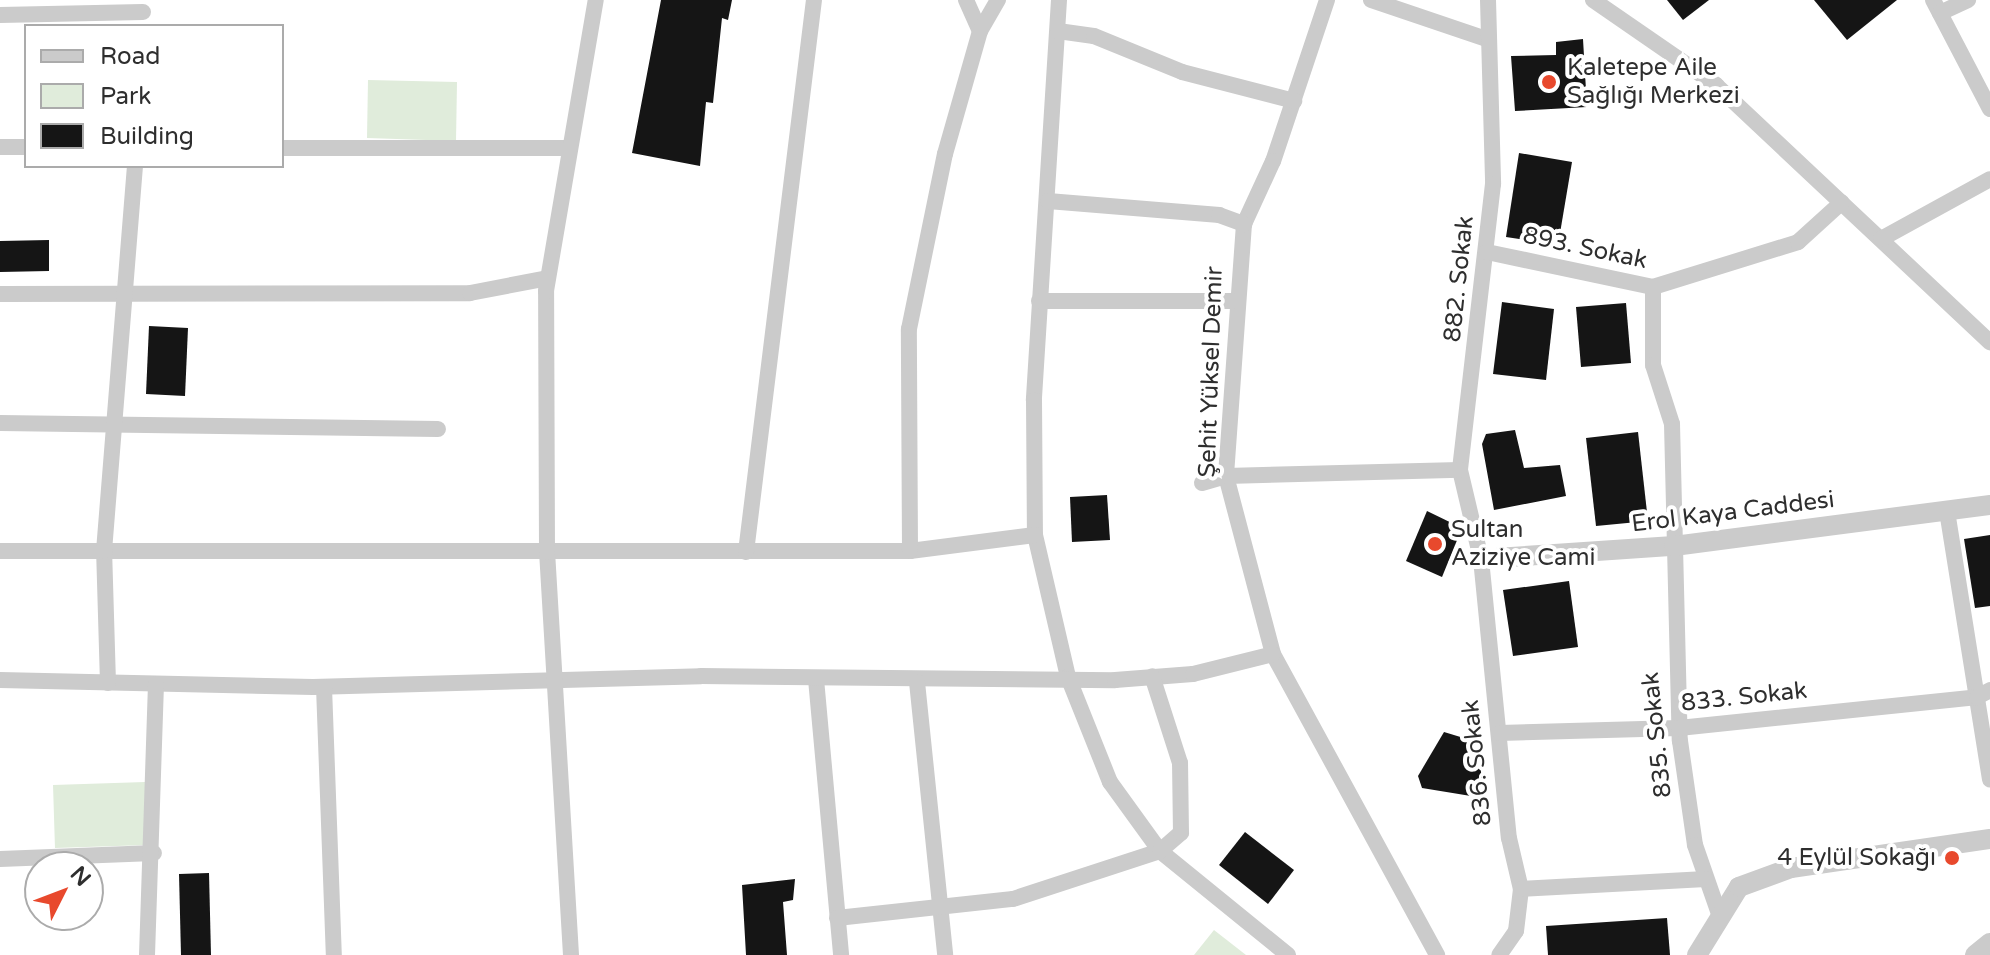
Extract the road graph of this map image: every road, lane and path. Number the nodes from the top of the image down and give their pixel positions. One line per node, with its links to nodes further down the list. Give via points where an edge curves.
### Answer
1 (596, 0): 22 (street)
2 (814, 0): 51 (street)
3 (966, 0): 14 (street)
4 (998, 0): 14 (street)
5 (1059, 0): 15 (street)
6 (1327, 0): 17 (street, Şehit Yüksel Demir)
7 (1371, 0): 16 (street)
8 (1488, 0): 16 (street, 882. Sokak)
9 (1593, 0): 26 (street, via 1716,85)
10 (1968, 0): 11 (street)
11 (1936, 7): 18 (street)
12 (143, 13): 13 (street)
13 (0, 15)
14 (980, 31): 49 (street, via 909,329)
15 (1058, 31): 17 (street, via 1094,36 1182,72); 25 (street)
16 (1486, 39): 29 (street, 882. Sokak, via 1493,184)
17 (1294, 101): 27 (street, Şehit Yüksel Demir)
18 (1990, 109)
19 (0, 147): 20 (street)
20 (24, 147)
21 (284, 148): 22 (street)
22 (570, 148): 30 (street)
23 (135, 168): 32 (street)
24 (1990, 179): 28 (street)
25 (1048, 201): 27 (street, via 1219,215); 34 (street)
26 (1842, 202): 28 (street); 31 (street, 893. Sokak, via 1798,242)
27 (1244, 224): 35 (street, Şehit Yüksel Demir)
28 (1881, 239): 36 (street)
29 (1487, 252): 31 (street, 893. Sokak); 40 (street, 882. Sokak)
30 (548, 278): 32 (street, via 470,293); 50 (street)
31 (1653, 287): 46 (street, 835. Sokak, via 1653,365 1672,424)
32 (125, 293): 33 (street); 38 (street)
33 (0, 294)
34 (1039, 301): 35 (street); 45 (street)
35 (1234, 301): 41 (street, Şehit Yüksel Demir)
36 (1990, 342)
37 (0, 423): 38 (street)
38 (115, 424): 39 (street); 48 (street)
39 (438, 429)
40 (1460, 470): 41 (street); 52 (street, 882. Sokak)
41 (1226, 476): 42 (street); 53 (street, Şehit Yüksel Demir)
42 (1202, 483)
43 (1990, 505): 44 (street, Erol Kaya Caddesi)
44 (1947, 511): 46 (street, Erol Kaya Caddesi); 63 (street)
45 (1035, 535): 49 (street); 55 (street)
46 (1674, 546): 52 (street, Erol Kaya Caddesi); 64 (street, 835. Sokak)
47 (0, 551): 48 (street)
48 (104, 551): 50 (street); 60 (street)
49 (910, 551): 51 (street)
50 (547, 552): 51 (street); 58 (street)
51 (746, 552)
52 (1481, 559): 65 (street, 836. Sokak)
53 (1273, 654): 54 (street, via 1193,674); 83 (street, Şehit Yüksel Demir)
54 (1152, 676): 55 (street); 68 (street, via 1180,763 1181,833)
55 (1068, 677): 59 (street); 68 (street, via 1110,782)
56 (816, 679): 58 (street); 59 (street); 75 (street)
57 (0, 680): 60 (street)
58 (556, 681): 62 (street); 79 (street)
59 (917, 682): 73 (street)
60 (108, 683): 61 (street)
61 (156, 684): 62 (street); 69 (street)
62 (324, 687): 78 (street)
63 (1984, 694): 64 (street, 833. Sokak); 66 (street)
64 (1679, 728): 65 (street, 833. Sokak); 71 (street, 835. Sokak)
65 (1500, 733): 72 (street, 836. Sokak)
66 (1990, 780)
67 (1990, 839): 74 (street, via 1791,868 1739,887)
68 (1160, 851): 73 (street, via 1013,899); 82 (street)
69 (154, 853): 70 (street); 77 (street)
70 (0, 859)
71 (1706, 879): 72 (street); 74 (street, 835. Sokak)
72 (1521, 889): 84 (street, 836. Sokak, via 1516,931)
73 (944, 911): 75 (street); 81 (street)
74 (1719, 914): 85 (street)
75 (837, 918): 80 (street)
76 (1990, 943): 86 (street)
77 (147, 955)
78 (334, 955)
79 (571, 955)
80 (841, 955)
81 (945, 955)
82 (1288, 955)
83 (1437, 955)
84 (1499, 955)
85 (1697, 955)
86 (1975, 955)

